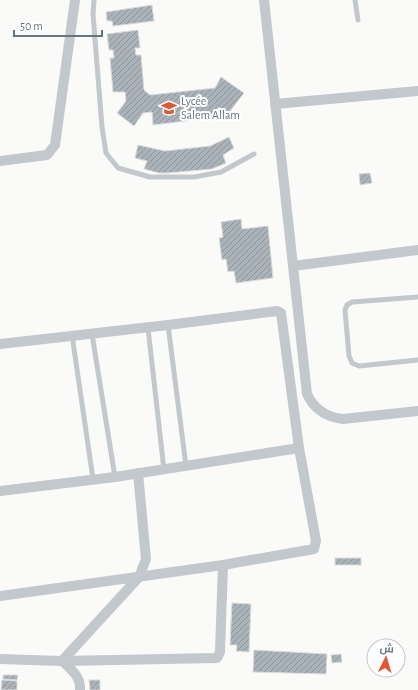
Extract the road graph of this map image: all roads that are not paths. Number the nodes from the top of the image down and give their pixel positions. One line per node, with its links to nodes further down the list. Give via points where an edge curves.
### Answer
1 (75, 0): 9 (street, via 55,144 47,155)
2 (94, 0): 8 (lane, via 102,127 106,152 118,168 150,178 194,177 221,172)
3 (264, 0): 7 (street)
4 (355, 0): 5 (lane)
5 (358, 20)
6 (418, 91): 7 (street)
7 (275, 104): 11 (street)
8 (254, 154)
9 (0, 161)
10 (418, 250): 11 (street)
11 (293, 266): 19 (street, via 307,394 314,406 327,416 343,419)
12 (418, 297): 18 (lane, via 352,302 345,310 349,356 352,363 359,366)
13 (168, 325): 14 (street); 20 (street, via 277,310 282,313); 21 (lane)
14 (148, 328): 15 (street); 22 (lane)
15 (92, 334): 16 (street); 24 (lane)
16 (72, 335): 17 (street); 25 (lane)
17 (0, 344)
18 (418, 360)
19 (418, 411)
20 (299, 448): 21 (street); 27 (street, via 316,541 314,549)
21 (186, 466): 22 (street)
22 (164, 470): 23 (street)
23 (138, 473): 24 (street); 28 (street, via 146,559)
24 (115, 477): 25 (street)
25 (94, 479): 26 (street)
26 (0, 491)
27 (223, 565): 28 (street); 31 (street, via 220,652 217,658)
28 (139, 577): 29 (street); 31 (street)
29 (0, 596)
30 (0, 659): 31 (street)
31 (62, 661): 32 (street, via 73,671 80,683)
32 (80, 690)

